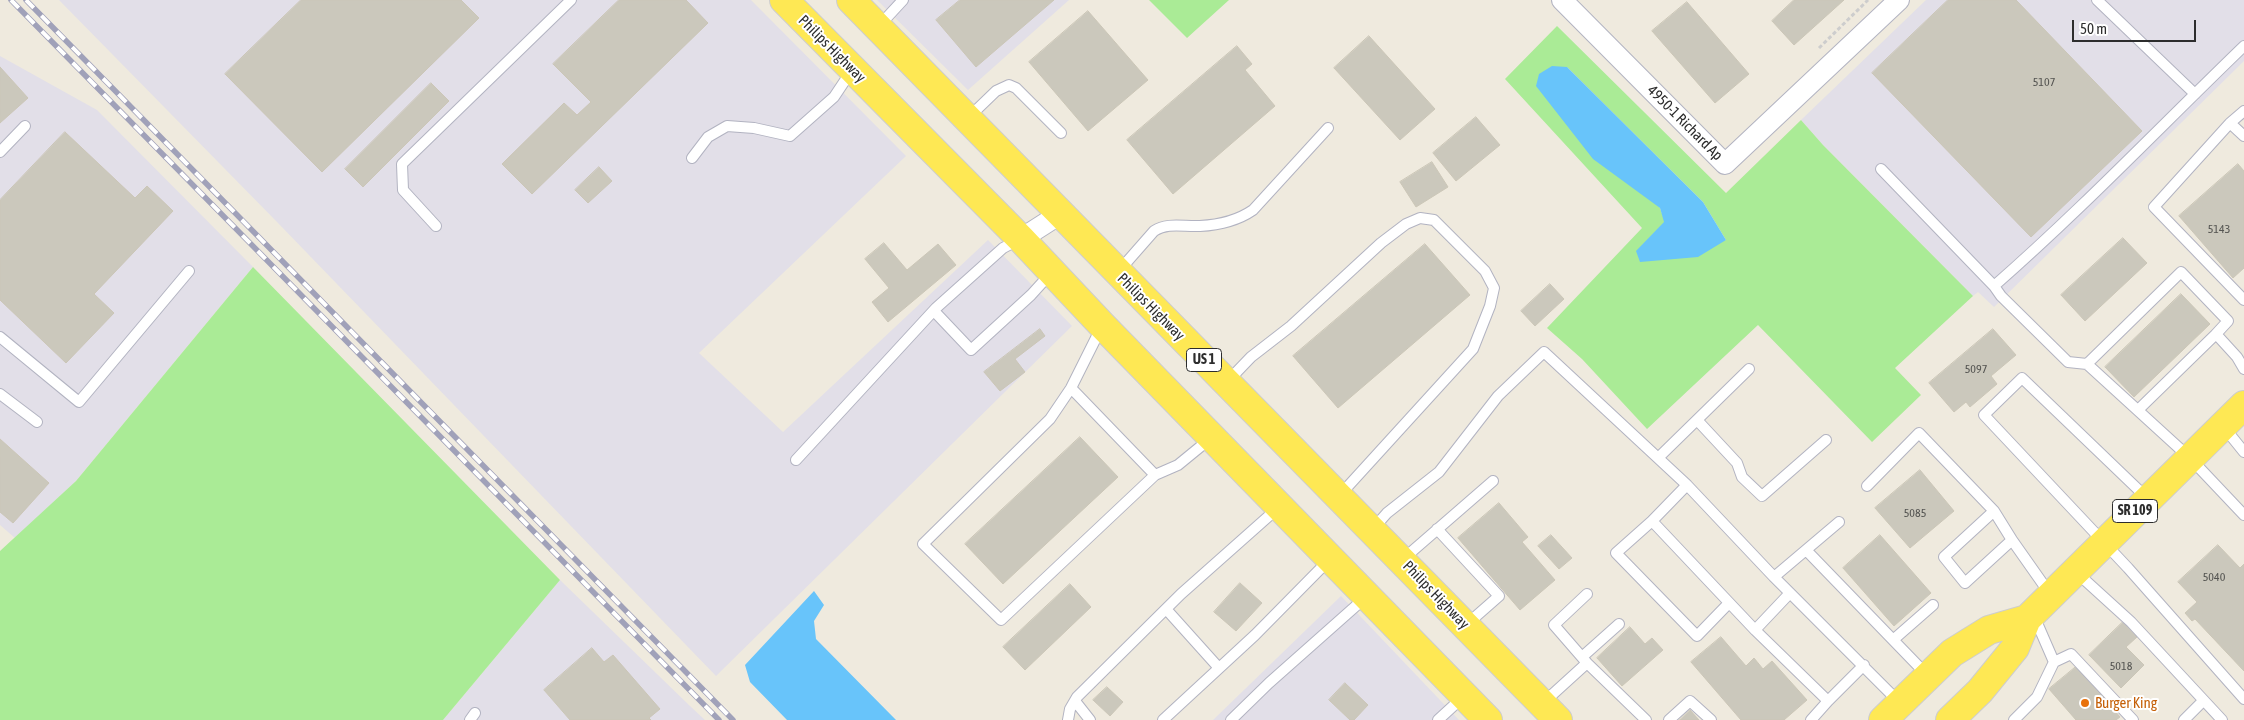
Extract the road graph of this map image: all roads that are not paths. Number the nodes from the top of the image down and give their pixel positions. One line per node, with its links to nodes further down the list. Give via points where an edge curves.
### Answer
1 (571, 0): 23 (lane, via 402,164 403,190)
2 (784, 0): 10 (main road, Philips Highway)
3 (850, 0): 8 (main road, Philips Highway / US 1)
4 (903, 0): 8 (lane)
5 (1562, 0): 6 (street, 4950-1 Richard Ap, via 1725,164)
6 (1899, 0)
7 (2097, 0): 11 (lane)
8 (878, 28): 13 (main road, Philips Highway / US 1)
9 (2244, 46): 11 (lane)
10 (852, 69): 20 (lane, via 834,98 790,136 728,126 708,137); 24 (main road, Philips Highway)
11 (2195, 94): 28 (lane, via 2052,235)
12 (2244, 111): 14 (lane)
13 (967, 119): 17 (lane, via 996,91 1009,85); 22 (main road, Philips Highway / US 1)
14 (2230, 124): 18 (lane); 29 (lane, via 2154,207)
15 (25, 126): 19 (lane)
16 (1328, 128): 27 (lane, via 1248,214 1220,224 1159,228)
17 (1061, 132)
18 (2244, 136)
19 (0, 152)
20 (692, 158)
21 (1881, 169): 28 (lane)
22 (1060, 214): 24 (street); 27 (main road, Philips Highway / US 1)
23 (436, 226)
24 (1021, 239): 26 (main road, Philips Highway); 30 (lane, via 1003,248)
25 (189, 271): 33 (lane, via 79,402)
26 (1052, 272): 30 (lane, via 971,350); 31 (main road, Philips Highway)
27 (1118, 273): 37 (main road, Philips Highway / US 1)
28 (1994, 286): 34 (lane, via 2068,362)
29 (2244, 300)
30 (934, 311): 50 (lane)
31 (1102, 326): 38 (lane); 45 (main road, Philips Highway)
32 (2216, 334): 34 (lane, via 2228,321 2181,272); 36 (lane); 41 (lane)
33 (0, 337)
34 (2087, 364): 41 (lane)
35 (1749, 369): 42 (lane)
36 (2244, 369)
37 (1226, 382): 55 (main road, Philips Highway / US 1); 55 (lane, via 1381,243 1414,220 1434,220 1482,268 1494,288 1473,349)
38 (1071, 388): 51 (lane); 51 (lane, via 1050,419 923,544 1001,620)
39 (0, 394): 43 (lane)
40 (2244, 405): 44 (main road, SR 109)
41 (2138, 410): 49 (lane)
42 (1697, 420): 46 (lane, via 1737,463 1742,477 1762,496); 48 (lane)
43 (37, 422)
44 (2222, 425): 47 (lane); 49 (main road, SR 109)
45 (1211, 437): 51 (lane, via 1178,465); 57 (main road, Philips Highway)
46 (1826, 440)
47 (2244, 452)
48 (1659, 457): 53 (lane); 63 (lane, via 1544,352 1498,396 1439,472 1387,513)
49 (2190, 458): 56 (main road, SR 109); 59 (lane)
50 (796, 460)
51 (1155, 475)
52 (1493, 481): 62 (lane)
53 (1688, 485): 60 (lane); 70 (lane)
54 (1867, 486): 58 (lane, via 1919,434)
55 (1338, 496): 63 (main road, Philips Highway / US 1)
56 (2148, 499): 65 (main road, SR 109); 65 (lane, via 2022,378 1984,415)
57 (1279, 507): 67 (main road, Philips Highway); 77 (lane)
58 (1994, 511): 64 (lane); 64 (lane, via 1944,557 1965,583)
59 (2244, 515)
60 (1652, 521): 74 (lane); 74 (lane, via 1616,554 1697,636)
61 (1839, 522): 66 (lane)
62 (1437, 529): 68 (lane); 79 (lane, via 1499,596)
63 (1372, 530): 68 (main road, Philips Highway / US 1)
64 (2012, 540): 76 (lane)
65 (2104, 542): 69 (main road, SR 109); 88 (lane)
66 (1806, 550): 70 (lane); 81 (lane)
67 (1330, 559): 73 (main road, Philips Highway); 85 (lane)
68 (1402, 561): 79 (main road, Philips Highway / US 1)
69 (2075, 571): 76 (main road, SR 109); 91 (lane, via 2131,622)
70 (1774, 577): 71 (lane)
71 (1790, 593): 80 (lane); 84 (lane)
72 (1587, 594): 82 (lane, via 1554,625)
73 (1367, 596): 87 (main road, Philips Highway); 97 (lane)
74 (1729, 603): 80 (lane)
75 (1933, 604): 81 (lane)
76 (2037, 608): 83 (lane); 86 (main road, SR 109, via 1989,630 1952,653); 104 (main road, SR 109, via 2015,648 1980,691)
77 (1166, 609): 85 (lane); 89 (lane)
78 (1619, 624): 82 (lane)
79 (1465, 626): 92 (main road, Philips Highway / US 1)
80 (1755, 630): 90 (lane)
81 (1893, 640): 86 (lane)
82 (1585, 660): 92 (lane); 100 (lane)
83 (2054, 662): 105 (lane, via 2037,697); 106 (lane, via 2071,654)
84 (1864, 665): 90 (lane); 93 (lane)
85 (1219, 668): 96 (lane)
86 (1928, 676): 93 (main road, SR 109)
87 (1464, 696): 98 (lane); 99 (main road, Philips Highway)
88 (2244, 699)
89 (1075, 701): 94 (lane); 95 (lane)
90 (1828, 701): 103 (lane)
91 (2203, 701): 107 (lane); 108 (lane)
92 (1550, 712)
93 (1892, 712)
94 (1068, 720)
95 (1090, 720)
96 (1163, 720)
97 (1231, 720)
98 (1438, 720)
99 (1488, 720)
100 (1646, 720)
101 (1670, 720): 102 (lane, via 1690,701)
102 (1711, 720)
103 (1811, 720)
104 (1950, 720)
105 (2014, 720)
106 (2133, 720)
107 (2184, 720)
108 (2222, 720)

